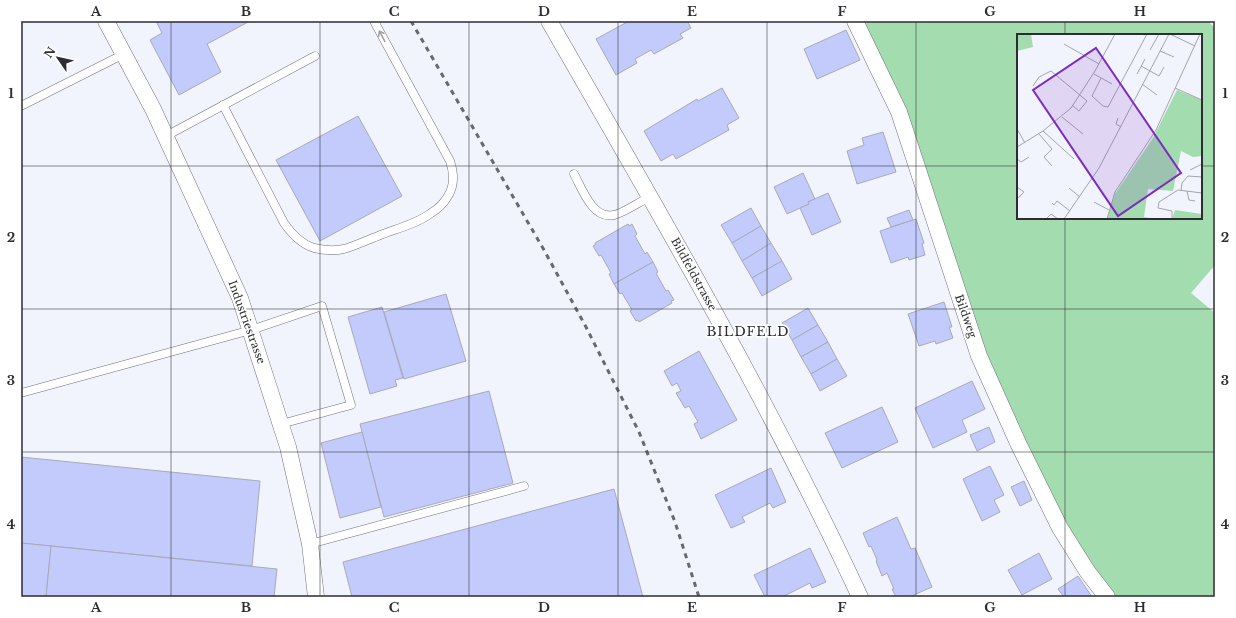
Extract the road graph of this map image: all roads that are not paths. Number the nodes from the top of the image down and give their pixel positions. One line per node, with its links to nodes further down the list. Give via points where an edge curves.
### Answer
1 (106, 21): 5 (street, Industriestrasse)
2 (374, 21): 7 (lane, one-way to 2, via 284,222 304,243 328,250 345,249 424,218 449,195 453,170)
3 (550, 21): 11 (street, Bildfeldstrasse)
4 (855, 21): 19 (street, Bildweg, via 899,112 979,356 1060,528)
5 (124, 54): 8 (lane); 9 (street, Industriestrasse)
6 (315, 56): 7 (lane)
7 (223, 105): 9 (lane)
8 (21, 106)
9 (166, 136): 12 (street, Industriestrasse, via 240,298)
10 (574, 174): 11 (lane, via 590,204 603,214 615,215)
11 (650, 196): 18 (street, Bildfeldstrasse, via 812,496)
12 (251, 330): 13 (lane); 14 (street, Industriestrasse); 14 (lane, via 322,306 351,405)
13 (21, 393)
14 (281, 424): 16 (street, Industriestrasse)
15 (524, 486): 16 (lane)
16 (310, 544): 17 (street, Industriestrasse)
17 (316, 597)
18 (860, 597)
19 (1107, 597)

